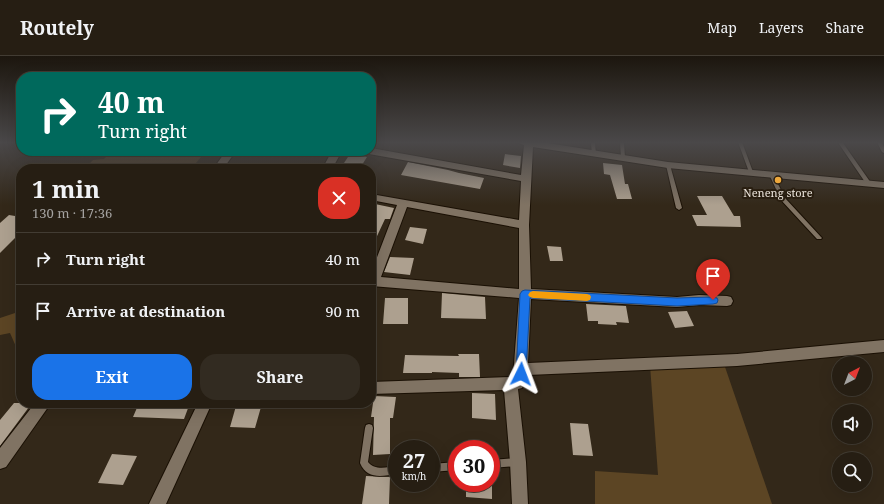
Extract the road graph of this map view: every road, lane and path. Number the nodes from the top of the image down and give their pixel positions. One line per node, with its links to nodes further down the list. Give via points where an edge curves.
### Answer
1 (436, 163): 9 (street)
2 (526, 163): 9 (street)
3 (655, 163): 6 (street)
4 (748, 163): 7 (lane)
5 (854, 163): 10 (lane)
6 (668, 165): 7 (street); 14 (lane)
7 (751, 172): 8 (street)
8 (772, 174): 10 (street); 16 (lane, via 783,199)
9 (526, 179): 15 (street)
10 (869, 184): 11 (street)
11 (884, 185)
12 (376, 198): 13 (street)
13 (403, 203): 15 (street); 17 (street)
14 (679, 208)
15 (524, 225): 19 (street)
16 (819, 238)
17 (376, 273)
18 (376, 281): 19 (street)
19 (525, 294): 20 (street, via 677,302); 22 (street)
20 (727, 301)
21 (884, 346): 22 (street, via 737,360)
22 (521, 369): 23 (street, via 517,383)
23 (510, 383): 24 (street); 29 (street)
24 (376, 388)
25 (40, 408): 28 (street)
26 (203, 408): 32 (street)
27 (369, 428): 31 (lane, via 364,463 366,468 372,472)
28 (0, 461)
29 (518, 462): 30 (lane); 33 (street)
30 (500, 463)
31 (388, 471)
32 (157, 504)
33 (520, 504)

